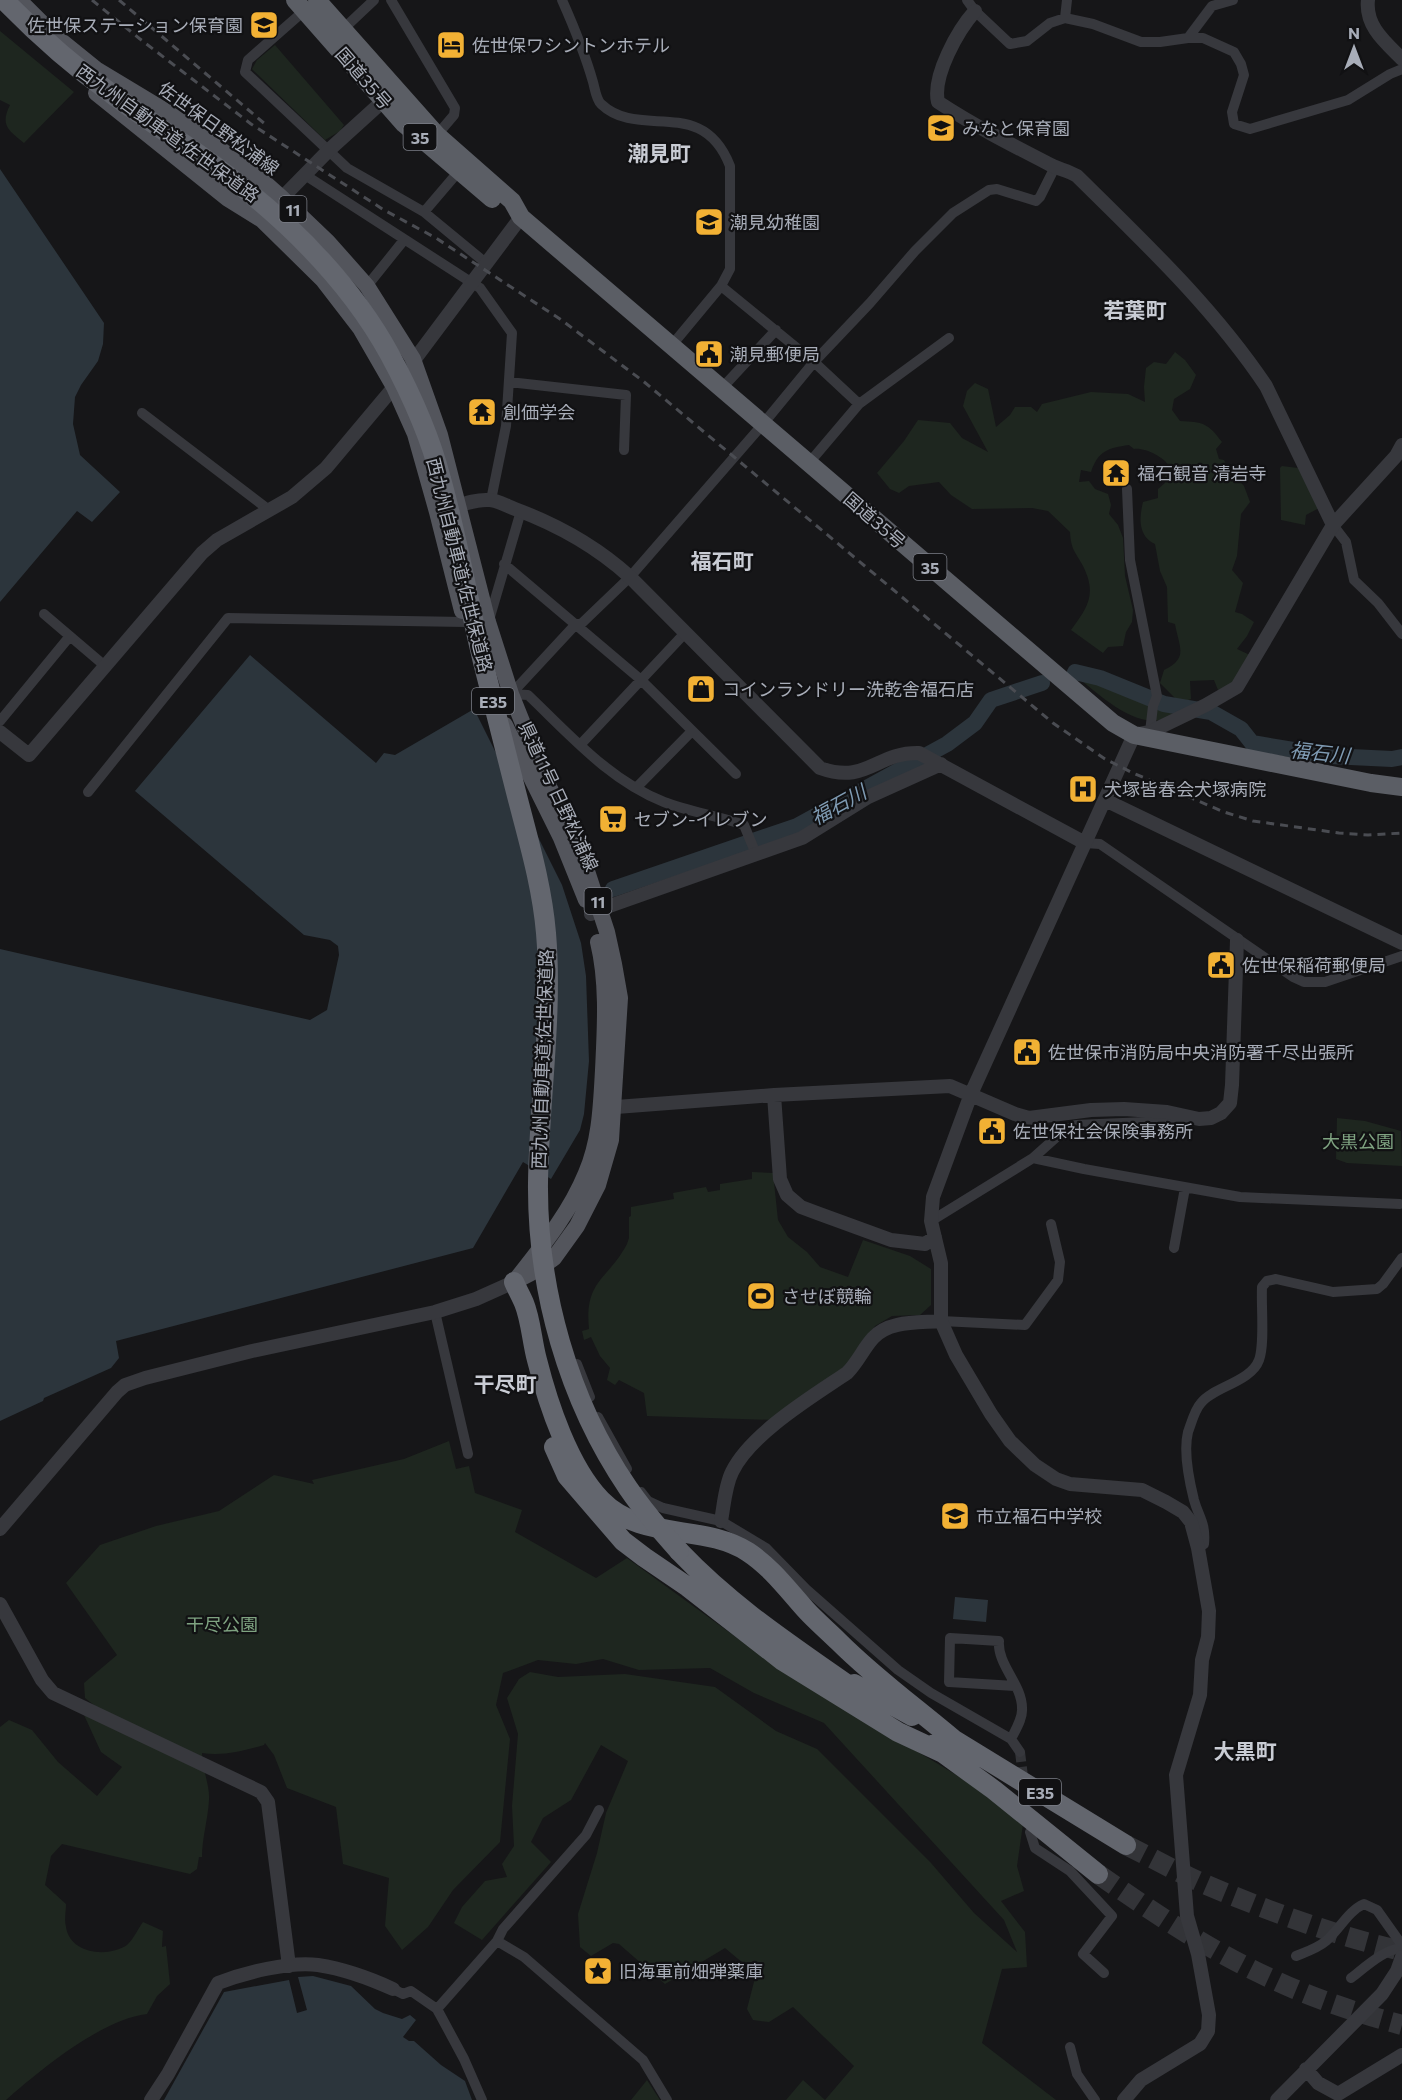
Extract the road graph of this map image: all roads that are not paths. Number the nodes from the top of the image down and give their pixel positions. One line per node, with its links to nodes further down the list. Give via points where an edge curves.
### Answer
1 (4, 0): 105 (highway, 西九州自動車道;佐世保道路 / E35, bridge, via 73,64 269,208 336,276 388,350 411,395 441,478 540,886 548,982 538,1186 543,1267 555,1322 582,1402 609,1456 644,1510 717,1590 767,1630)
2 (19, 0): 23 (main road, 佐世保日野松浦線 / 11, via 96,69 174,116)
3 (374, 0): 13 (street)
4 (391, 0): 18 (street, via 455,108)
5 (562, 0): 30 (street, via 599,102 624,116 693,125 724,150 730,166 730,269)
6 (1067, 0): 12 (street)
7 (1233, 0): 14 (street, via 1212,6)
8 (1368, 0): 15 (street, via 1366,12 1370,22)
9 (306, 3): 13 (highway, 国道35号 / 35); 19 (street, via 248,60 245,72)
10 (971, 5): 12 (street, via 1010,44 1027,41 1050,23); 20 (street, via 947,56 936,91 938,102)
11 (0, 8): 37 (main road, 県道11号 日野松浦線 / 11, via 147,135 228,199 262,220 323,280 360,328)
12 (1065, 18): 14 (street, via 1141,42)
13 (337, 35): 17 (highway, 国道35号 / 35); 18 (highway, 国道35号 / 35)
14 (1188, 38): 16 (street, via 1203,38 1234,52 1244,75 1232,112 1234,124 1250,129 1348,100)
15 (1402, 59)
16 (1402, 69)
17 (383, 101): 19 (street); 21 (highway, 国道35号 / 35)
18 (437, 135): 25 (highway, 国道35号 / 35, via 512,201)
19 (329, 150): 22 (street); 24 (street, via 347,168)
20 (1055, 167): 35 (street, via 1036,201 989,190 953,213); 51 (street, via 1077,176 1173,270 1252,365 1266,386)
21 (459, 171): 24 (street); 25 (highway, 国道35号 / 35, via 505,211)
22 (305, 175): 23 (street); 26 (street)
23 (282, 198): 29 (main road, 佐世保日野松浦線 / 11)
24 (424, 212): 27 (street)
25 (521, 216): 27 (street); 33 (highway, 国道35号 / 35)
26 (404, 240): 28 (street); 29 (street)
27 (487, 264): 28 (street)
28 (472, 282): 34 (street); 36 (street, via 512,333)
29 (368, 286): 34 (main road, 佐世保日野松浦線 / 11)
30 (721, 286): 31 (street); 33 (street)
31 (776, 330): 35 (street); 38 (street)
32 (949, 338): 39 (street)
33 (672, 345): 38 (highway, 国道35号 / 35)
34 (413, 359): 37 (street); 47 (main road, 佐世保日野松浦線 / 11, via 440,435)
35 (814, 362): 39 (street); 41 (street)
36 (509, 382): 42 (street, via 626,394); 46 (street, via 506,426)
37 (394, 387): 48 (street, via 326,468 292,497); 50 (main road, 県道11号 日野松浦線 / 11, via 415,434)
38 (723, 387): 41 (highway, 国道35号 / 35)
39 (859, 404): 44 (street)
40 (142, 413): 48 (street)
41 (763, 424): 44 (highway, 国道35号 / 35); 53 (street)
42 (624, 450)
43 (1400, 453): 51 (street)
44 (809, 463): 68 (highway, 国道35号 / 35, via 1084,700 1113,723)
45 (1128, 489): 68 (street, via 1130,560 1155,701)
46 (491, 500): 47 (street); 49 (street)
47 (459, 506): 50 (street); 56 (main road, 県道11号 日野松浦線 / 11)
48 (269, 510): 61 (street, via 217,540 202,554)
49 (521, 511): 52 (street); 53 (street, via 583,540)
50 (438, 512): 55 (main road, 県道11号 日野松浦線 / 11)
51 (1333, 525): 59 (street, via 1346,542 1354,580); 68 (street, via 1237,687)
52 (504, 564): 56 (street); 57 (street)
53 (630, 577): 57 (street, via 581,624); 58 (street)
54 (44, 614): 60 (street)
55 (465, 622): 64 (main road, 県道11号 日野松浦線 / 11); 74 (street, via 228,618)
56 (488, 622): 63 (main road, 県道11号 日野松浦線 / 11)
57 (576, 624): 62 (street); 63 (street)
58 (685, 633): 62 (street); 70 (street, via 820,768 850,774 905,753 919,753)
59 (1402, 634)
60 (70, 636): 61 (street); 65 (street)
61 (105, 666): 67 (street, via 29,755)
62 (640, 679): 66 (street); 69 (street)
63 (511, 694): 64 (street); 69 (street, via 528,694); 78 (main road, 県道11号 日野松浦線 / 11, via 586,868)
64 (495, 704): 78 (main road, 県道11号 日野松浦線 / 11)
65 (0, 721)
66 (692, 731): 71 (street); 73 (street)
67 (0, 732)
68 (1142, 733): 72 (highway, 国道35号 / 35, via 1371,783); 75 (street)
69 (580, 745): 73 (street)
70 (941, 764): 76 (street); 77 (street, via 868,797 802,838)
71 (736, 774)
72 (1402, 786)
73 (636, 788): 77 (street, via 665,802 744,825)
74 (88, 792)
75 (1105, 800): 76 (street); 80 (street)
76 (1085, 843): 79 (street, via 1100,844); 82 (street)
77 (755, 852): 78 (street)
78 (596, 912): 84 (main road, 県道11号 日野松浦線 / 11, via 604,990)
79 (1237, 940): 81 (street, via 1293,977 1315,983); 85 (street, via 1230,1103 1221,1113)
80 (1402, 943)
81 (1402, 956)
82 (970, 1094): 83 (street, via 950,1086); 85 (street, via 1029,1118 1124,1109); 89 (street, via 933,1197)
83 (774, 1095): 84 (street); 91 (street, via 780,1179 787,1195 801,1207 891,1240 925,1244)
84 (608, 1108): 93 (main road, 県道11号 日野松浦線 / 11, via 611,1140 598,1185 577,1226); 95 (main road, 県道11号 日野松浦線 / 11, via 575,1198)
85 (1199, 1119): 86 (street, via 1076,1125)
86 (1033, 1158): 87 (street); 89 (street)
87 (1185, 1188): 88 (street, via 1240,1197); 92 (street)
88 (1400, 1204)
89 (931, 1221): 91 (street)
90 (1051, 1224): 97 (street, via 1060,1262 1058,1280 1025,1325)
91 (935, 1237): 97 (street, via 941,1263)
92 (1174, 1248)
93 (554, 1258): 95 (main road, 県道11号 日野松浦線 / 11); 99 (street, via 560,1316 573,1356 598,1415 636,1486 648,1501 663,1508)
94 (1402, 1258): 101 (street, via 1377,1289 1333,1293 1276,1279 1262,1287 1261,1346 1256,1366 1201,1403 1188,1432 1186,1447 1194,1500 1205,1529 1204,1544)
95 (514, 1282): 96 (street); 105 (highway, via 525,1304 537,1359 569,1451 600,1500 626,1520 712,1538 748,1552); 105 (highway, via 515,1308 546,1431 567,1476 623,1541 783,1661 898,1732)
96 (435, 1312): 98 (street); 100 (street, via 252,1351 125,1385)
97 (941, 1321): 99 (street, via 896,1325 881,1331 847,1373 765,1433 744,1453 732,1472); 101 (street, via 991,1414 1035,1465 1070,1484 1142,1490 1166,1502 1191,1522)
98 (468, 1454)
99 (721, 1521): 104 (street, via 766,1548 898,1670 931,1694)
100 (0, 1529)
101 (1198, 1548): 127 (street, via 1209,1611 1208,1637 1200,1695 1176,1774 1187,1916 1208,2005 1208,2031 1200,2044 1141,2080)
102 (0, 1604): 115 (street, via 53,1693 261,1792 268,1802)
103 (1015, 1686): 103 (street, via 999,1641 950,1638 949,1682); 104 (street, via 1023,1709)
104 (1011, 1739): 106 (street)
105 (948, 1746): 109 (highway, 西九州自動車道;佐世保道路 / E35); 110 (highway, 西九州自動車道;佐世保道路 / E35, via 994,1790)
106 (1020, 1752)
107 (599, 1810): 111 (street, via 586,1835 503,1929)
108 (1030, 1832): 116 (street, via 1035,1848 1070,1871 1112,1916 1083,1954)
109 (1126, 1845)
110 (1098, 1874)
111 (497, 1941): 119 (street); 125 (street, via 524,1957 643,2060)
112 (1402, 1947): 113 (street, via 1377,1910 1364,1904 1355,1908 1323,1943); 117 (street)
113 (1296, 1956)
114 (1402, 1957): 122 (street, via 1382,1994)
115 (289, 1966): 118 (street, via 316,1965 352,1973); 123 (street, via 218,1983)
116 (1104, 1973)
117 (1351, 1978)
118 (393, 1989): 119 (street, via 403,1994 411,1991)
119 (437, 2009): 124 (street)
120 (1070, 2047): 126 (street, via 1077,2074)
121 (1402, 2055): 122 (street, via 1338,2094)
122 (1306, 2069): 128 (street)
123 (151, 2100)
124 (482, 2100)
125 (667, 2100)
126 (1095, 2100)
127 (1124, 2100)
128 (1277, 2100)

